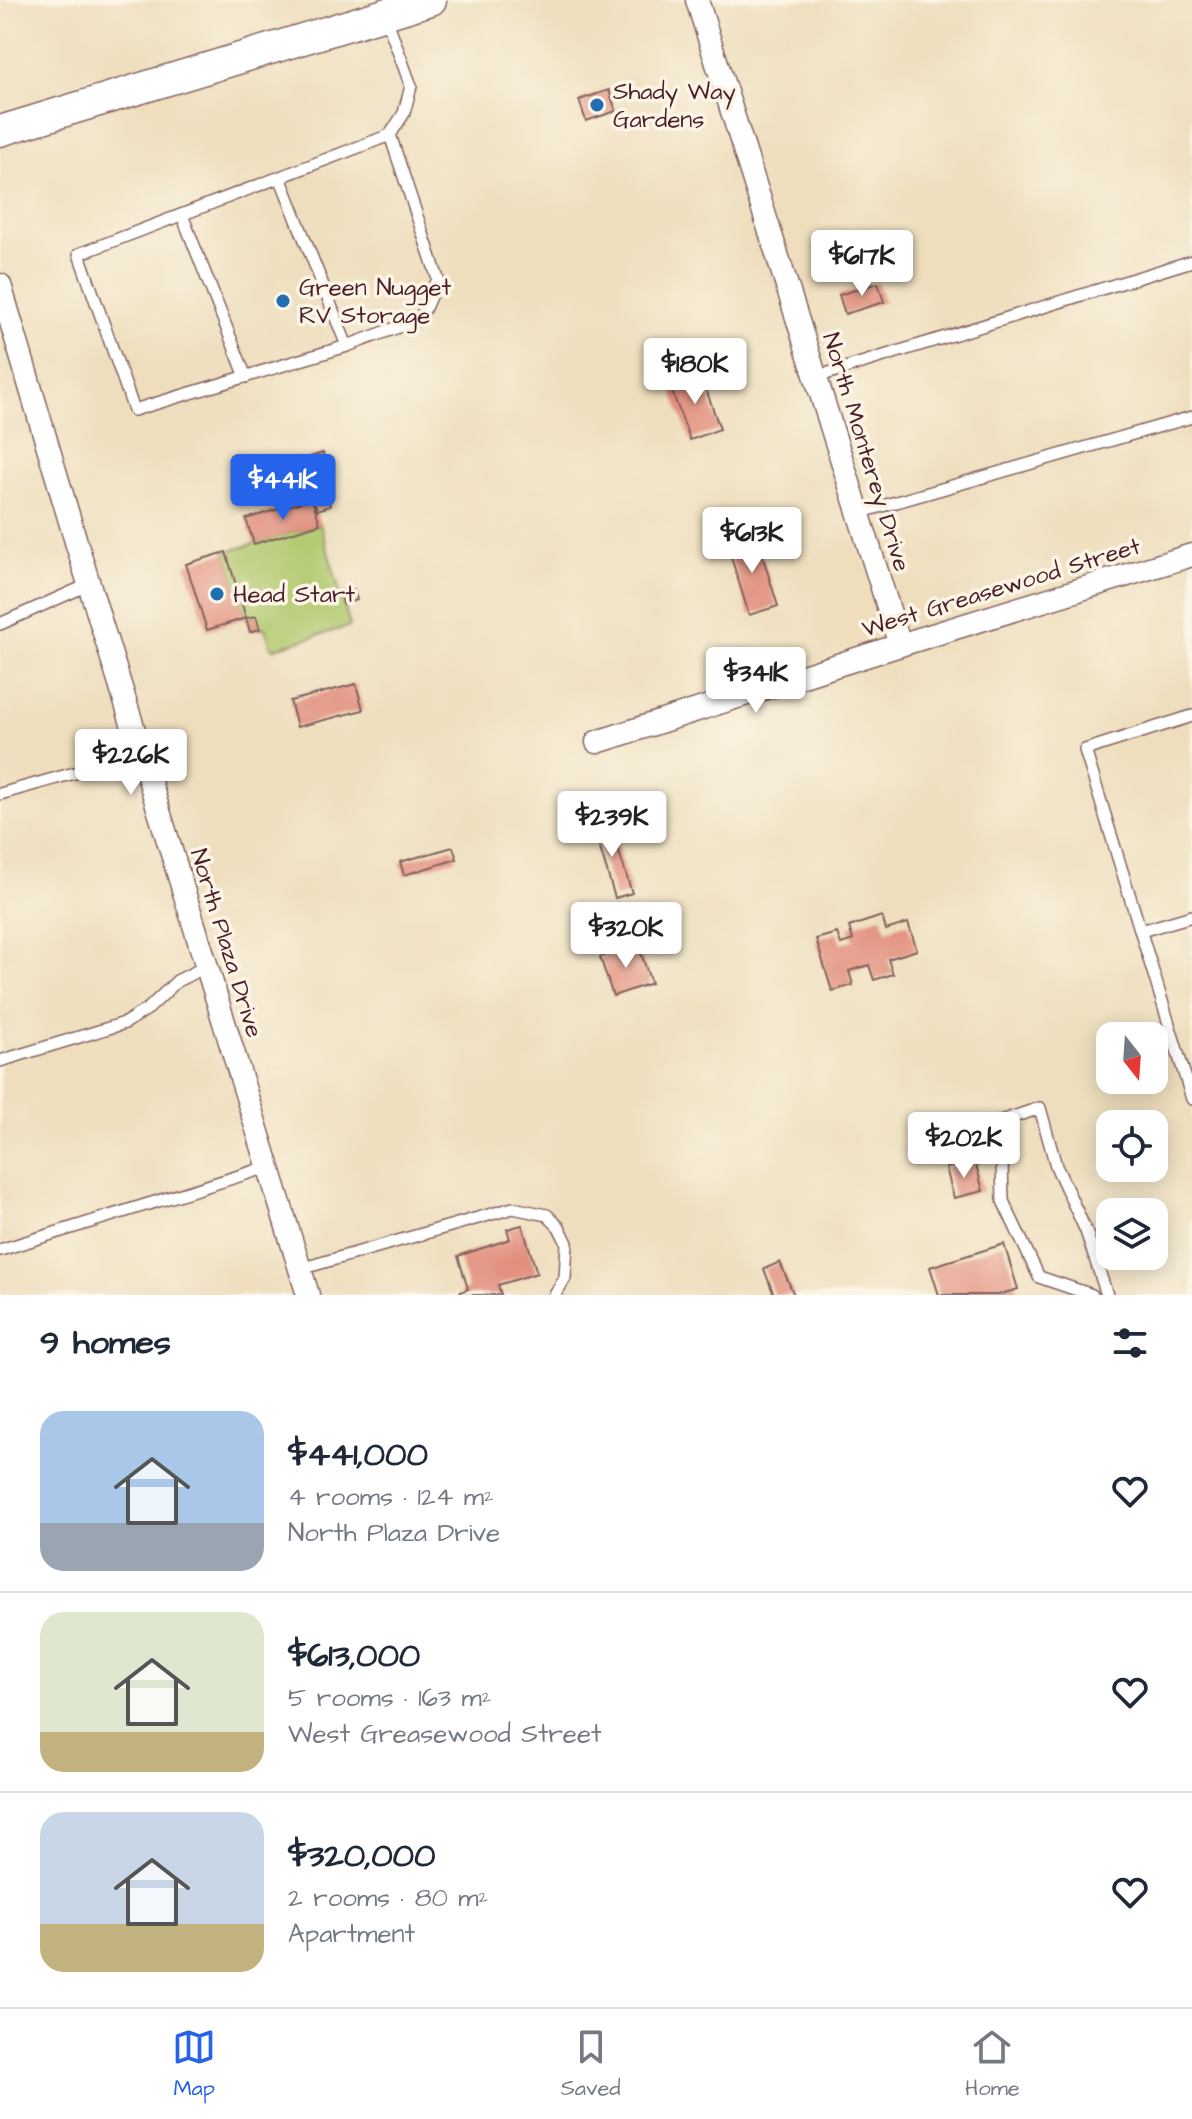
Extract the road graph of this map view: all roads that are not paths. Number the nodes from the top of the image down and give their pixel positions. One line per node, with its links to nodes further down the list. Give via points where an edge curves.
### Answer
1 (431, 0): 3 (main road)
2 (697, 0): 12 (street, North Monterey Drive)
3 (385, 14): 4 (main road); 5 (lane, via 411,86 404,113)
4 (0, 131)
5 (390, 135): 6 (lane); 10 (lane, via 438,279 420,319)
6 (280, 177): 7 (lane); 10 (lane)
7 (182, 215): 11 (lane); 11 (lane, via 79,254 134,410)
8 (1192, 261): 12 (lane)
9 (0, 285): 16 (street, North Plaza Drive)
10 (347, 346): 11 (lane)
11 (246, 377)
12 (816, 377): 14 (street, North Monterey Drive)
13 (1192, 417): 14 (lane)
14 (858, 513): 18 (street, North Monterey Drive)
15 (1192, 555): 18 (street, West Greasewood Street)
16 (90, 584): 17 (lane); 21 (street, North Plaza Drive)
17 (0, 624)
18 (900, 645): 20 (street, West Greasewood Street)
19 (1192, 716): 24 (lane, via 1085,750)
20 (597, 742)
21 (142, 754): 22 (lane); 25 (street, North Plaza Drive)
22 (0, 794)
23 (1192, 916): 24 (lane)
24 (1141, 931): 27 (lane)
25 (207, 966): 26 (lane, via 177,981 125,1023); 28 (street, North Plaza Drive)
26 (0, 1061)
27 (1192, 1099)
28 (268, 1167): 29 (lane); 30 (street, North Plaza Drive)
29 (0, 1250)
30 (300, 1269): 31 (street, North Plaza Drive); 32 (lane, via 513,1208 547,1215 567,1243 565,1278)
31 (308, 1295)
32 (555, 1295)
33 (1092, 1295): 34 (lane, via 1039,1277 1003,1201 1001,1121 1040,1108 1056,1166 1086,1231)
34 (1107, 1295)

